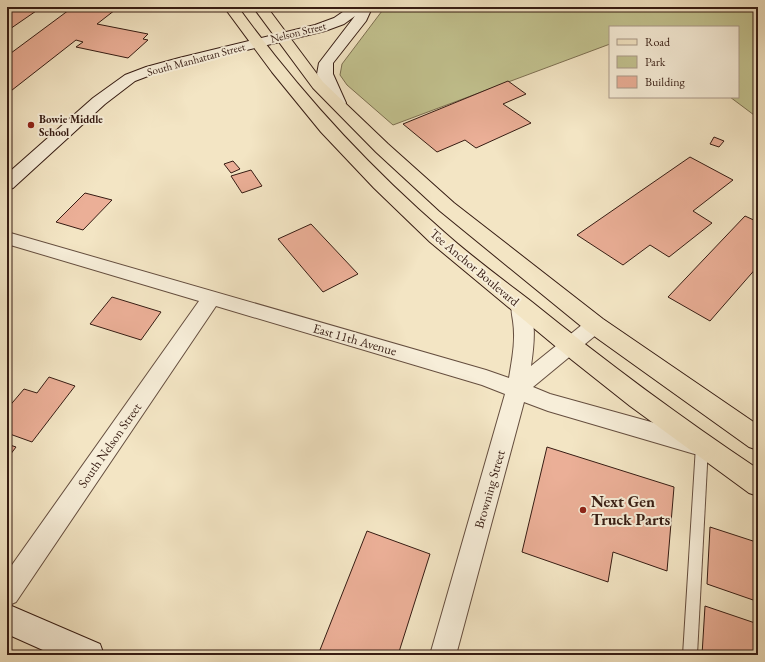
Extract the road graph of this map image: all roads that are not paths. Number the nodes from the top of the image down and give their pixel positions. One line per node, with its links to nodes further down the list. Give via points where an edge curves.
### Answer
1 (231, 7): 6 (main road, Tee Anchor Boulevard)
2 (260, 7): 5 (main road)
3 (359, 7): 5 (main road, Nelson Street, via 339,21)
4 (366, 7): 7 (main road, via 361,18 326,63 325,74)
5 (282, 36): 6 (main road, Nelson Street); 7 (main road, via 318,85)
6 (256, 43): 8 (main road, South Manhattan Street, via 151,70 130,78 99,101); 11 (main road, Tee Anchor Boulevard, via 320,121 372,175 437,237)
7 (338, 103): 12 (main road, via 446,207)
8 (7, 184)
9 (7, 238): 10 (street, East 11th Avenue)
10 (212, 297): 14 (street, East 11th Avenue); 18 (street, South Nelson Street)
11 (520, 305): 13 (main road, Tee Anchor Boulevard); 14 (street, Browning Street, via 524,346)
12 (595, 325): 13 (street); 15 (main road)
13 (569, 346): 14 (street); 16 (main road, Tee Anchor Boulevard)
14 (517, 389): 16 (street, East 11th Avenue, via 548,402); 21 (street, Browning Street)
15 (758, 439)
16 (702, 446): 17 (main road, Tee Anchor Boulevard); 22 (lane)
17 (758, 484)
18 (7, 593)
19 (7, 619): 20 (main road)
20 (87, 654)
21 (443, 655)
22 (690, 655)

